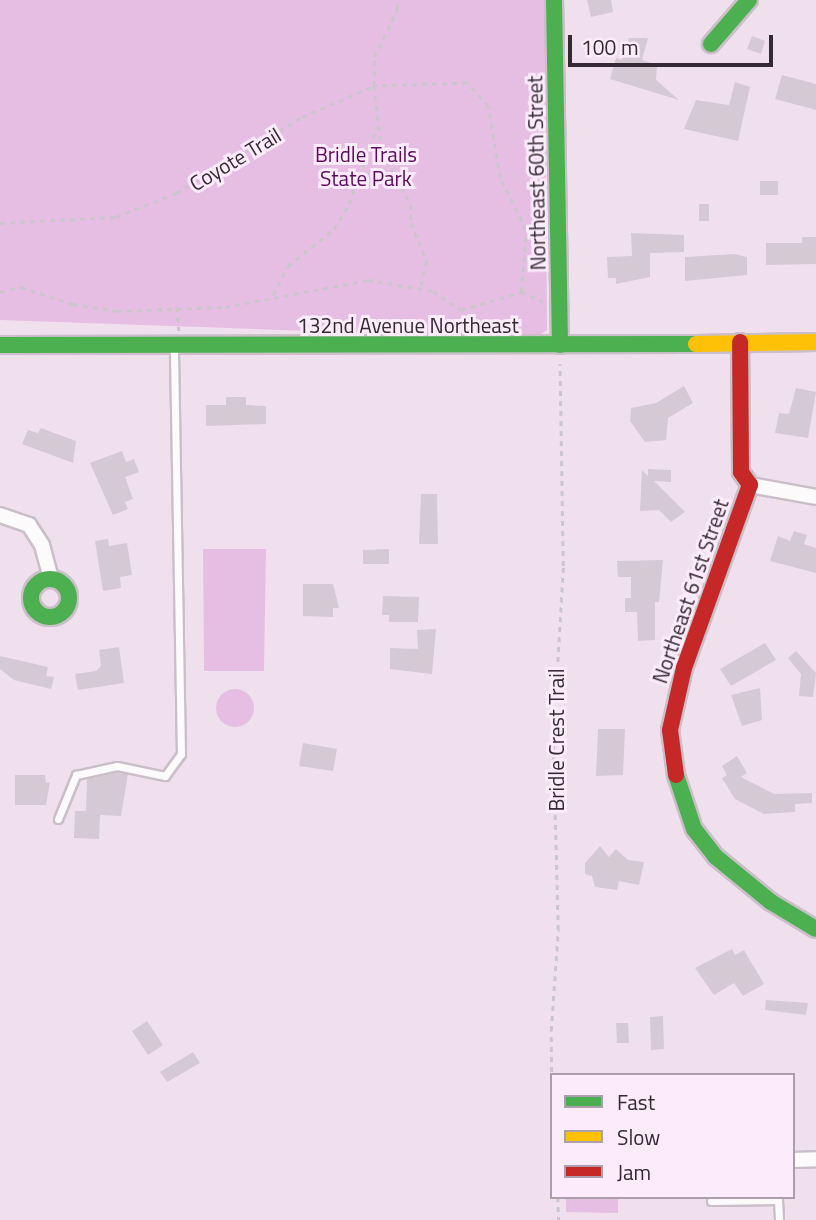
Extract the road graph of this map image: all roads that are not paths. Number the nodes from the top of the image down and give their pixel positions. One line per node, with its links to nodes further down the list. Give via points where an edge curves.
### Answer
1 (554, 0): 8 (street, Northeast 60th Street)
2 (749, 0): 3 (street)
3 (711, 44)
4 (176, 340): 7 (street, 132nd Avenue Northeast); 8 (street, 132nd Avenue Northeast); 13 (lane, via 181,754 165,776 117,766 76,775)
5 (740, 342): 6 (street, 132nd Avenue Northeast); 8 (street, 132nd Avenue Northeast); 9 (street, Northeast 61st Street, via 741,472)
6 (816, 342)
7 (0, 345)
8 (560, 345)
9 (750, 485): 10 (street); 14 (street, Northeast 61st Street, via 684,668 670,730 678,791 694,829 716,857 771,902)
10 (816, 497)
11 (0, 515): 12 (street, via 29,525 43,545)
12 (51, 579)
13 (58, 819)
14 (816, 929)
15 (795, 1160): 16 (street)
16 (816, 1160)
17 (711, 1201): 18 (lane, via 778,1200)
18 (779, 1220)

